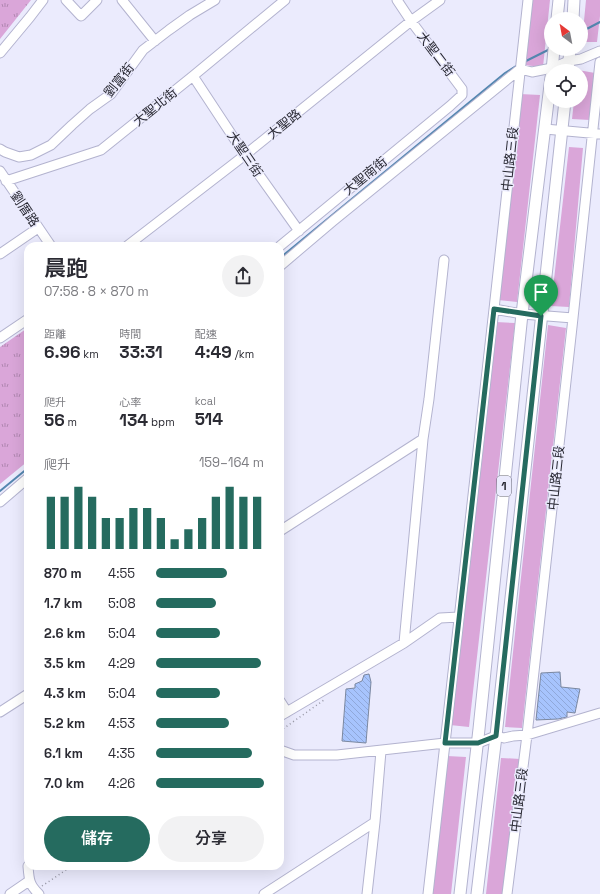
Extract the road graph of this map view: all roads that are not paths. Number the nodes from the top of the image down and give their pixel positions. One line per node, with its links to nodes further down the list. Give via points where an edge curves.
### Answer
1 (42, 0): 17 (street)
2 (66, 0): 3 (street, via 81,16)
3 (98, 0)
4 (122, 0): 15 (street)
5 (215, 0): 15 (street, 劉富街)
6 (285, 0): 22 (street, 大聖北街)
7 (397, 0): 14 (street, 大聖二街)
8 (440, 0): 14 (street, 大聖路)
9 (528, 0): 20 (street, 中山路三段)
10 (559, 0): 12 (main road)
11 (574, 0): 13 (main road)
12 (558, 12)
13 (573, 12)
14 (411, 21): 23 (street, 大聖二街, via 462,89 462,95); 30 (street, 大聖路)
15 (155, 40): 29 (street, 劉富街, via 143,50 111,94 51,145 31,155 19,157)
16 (600, 51): 19 (street)
17 (0, 53)
18 (600, 62): 28 (street, 中山路三段)
19 (572, 64)
20 (520, 68): 21 (street); 40 (street); 41 (street, 中山路三段)
21 (544, 72)
22 (193, 76): 30 (street, 大聖三街); 32 (street, 大聖北街, via 101,150)
23 (450, 106): 34 (street, 大聖南街)
24 (548, 108): 26 (main road, 1)
25 (564, 108): 27 (main road, 1)
26 (545, 128): 27 (street); 42 (main road, 1)
27 (562, 130): 28 (street); 43 (main road, 1)
28 (596, 133): 44 (street, 中山路三段)
29 (0, 149)
30 (245, 155): 34 (street, 大聖三街); 36 (street, 大聖路)
31 (0, 171): 32 (street, 劉厝路)
32 (6, 181): 33 (street, 劉厝路)
33 (38, 228): 35 (street, 劉厝路); 38 (street)
34 (299, 231): 37 (street, 大聖南街)
35 (47, 242)
36 (132, 242)
37 (284, 243)
38 (0, 254)
39 (444, 260): 47 (street)
40 (284, 263)
41 (494, 309): 42 (street); 51 (street, 中山路三段)
42 (522, 314): 43 (street); 60 (main road, 1)
43 (541, 316): 44 (street); 58 (main road, 1)
44 (573, 318): 57 (street, 中山路三段)
45 (24, 322): 46 (street)
46 (0, 338)
47 (423, 439): 50 (street); 52 (street)
48 (24, 481): 49 (street)
49 (0, 502)
50 (284, 528)
51 (459, 617): 52 (street, via 440,618); 59 (street, 中山路三段)
52 (404, 643): 56 (street)
53 (24, 697): 54 (street)
54 (0, 712)
55 (600, 713): 57 (street)
56 (284, 714)
57 (528, 735): 58 (street, via 504,738); 73 (street, 中山路三段)
58 (496, 736): 60 (street); 72 (main road, 1)
59 (445, 743): 60 (street); 61 (street); 70 (street, 中山路三段)
60 (478, 743): 71 (main road, 1)
61 (380, 750): 62 (street, via 337,755 294,755); 63 (street)
62 (284, 751)
63 (375, 822): 68 (street); 69 (street)
64 (28, 870): 65 (street)
65 (29, 881): 66 (street); 67 (street)
66 (37, 892)
67 (10, 894)
68 (264, 894)
69 (367, 894)
70 (428, 894)
71 (460, 894)
72 (477, 894)
73 (507, 894)

